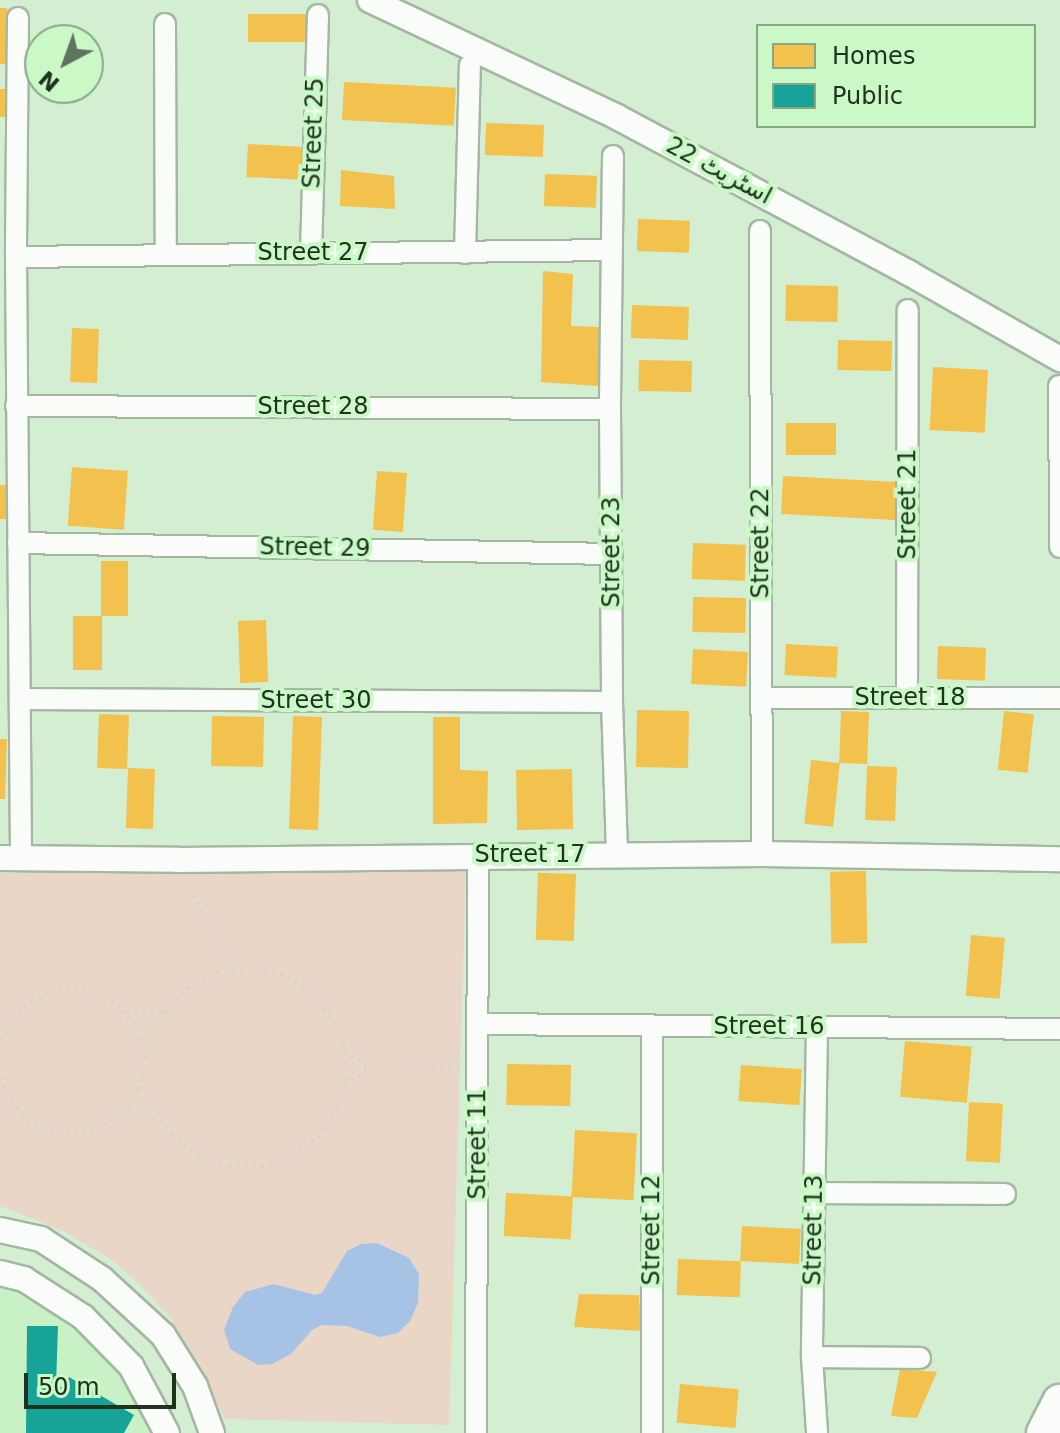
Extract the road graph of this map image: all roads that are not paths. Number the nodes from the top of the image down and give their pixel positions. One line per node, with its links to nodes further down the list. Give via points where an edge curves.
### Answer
1 (370, 0): 14 (street, اسٹریٹ 22, via 617,117)
2 (318, 15): 9 (street, Street 25)
3 (18, 18): 12 (street)
4 (165, 24): 11 (street)
5 (470, 65): 10 (street)
6 (613, 156): 8 (street, Street 23)
7 (760, 231): 21 (street, Street 22)
8 (611, 250): 10 (street, Street 27); 17 (street, Street 23)
9 (311, 252): 10 (street, Street 27); 11 (street, Street 27)
10 (465, 253)
11 (166, 254): 12 (street, Street 27)
12 (16, 257): 16 (street)
13 (908, 310): 22 (street, Street 21)
14 (1060, 359)
15 (1059, 386): 19 (street)
16 (16, 406): 17 (street, Street 28); 18 (street)
17 (610, 409): 20 (street, Street 23)
18 (18, 543): 20 (street, Street 29); 24 (street)
19 (1060, 547)
20 (612, 554): 25 (street, Street 23)
21 (761, 698): 22 (street, Street 18); 28 (street, Street 22)
22 (907, 698): 23 (street, Street 18)
23 (1060, 698)
24 (20, 699): 25 (street, Street 30); 29 (street)
25 (612, 702): 27 (street, Street 23)
26 (478, 854): 27 (street, Street 17); 29 (street, Street 17); 31 (street, Street 11)
27 (617, 854): 28 (street, Street 17)
28 (762, 854): 30 (street, Street 17)
29 (11, 858)
30 (1060, 859)
31 (478, 1024): 32 (street, Street 16); 46 (street, Street 11)
32 (652, 1027): 33 (street, Street 16); 47 (street, Street 12)
33 (817, 1027): 34 (street, Street 16); 35 (street, Street 13)
34 (1060, 1029)
35 (814, 1193): 36 (street); 41 (street, Street 13)
36 (1005, 1194)
37 (0, 1230): 39 (street, via 41,1239 102,1279)
38 (0, 1273): 40 (street, via 24,1279 60,1301)
39 (134, 1309): 40 (street); 45 (street, via 163,1335 187,1373)
40 (107, 1341): 44 (street, via 131,1366)
41 (812, 1357): 42 (street); 48 (street, Street 13)
42 (920, 1358)
43 (1060, 1402): 49 (highway)
44 (167, 1433)
45 (212, 1433)
46 (476, 1433)
47 (652, 1433)
48 (817, 1433)
49 (1044, 1433)

